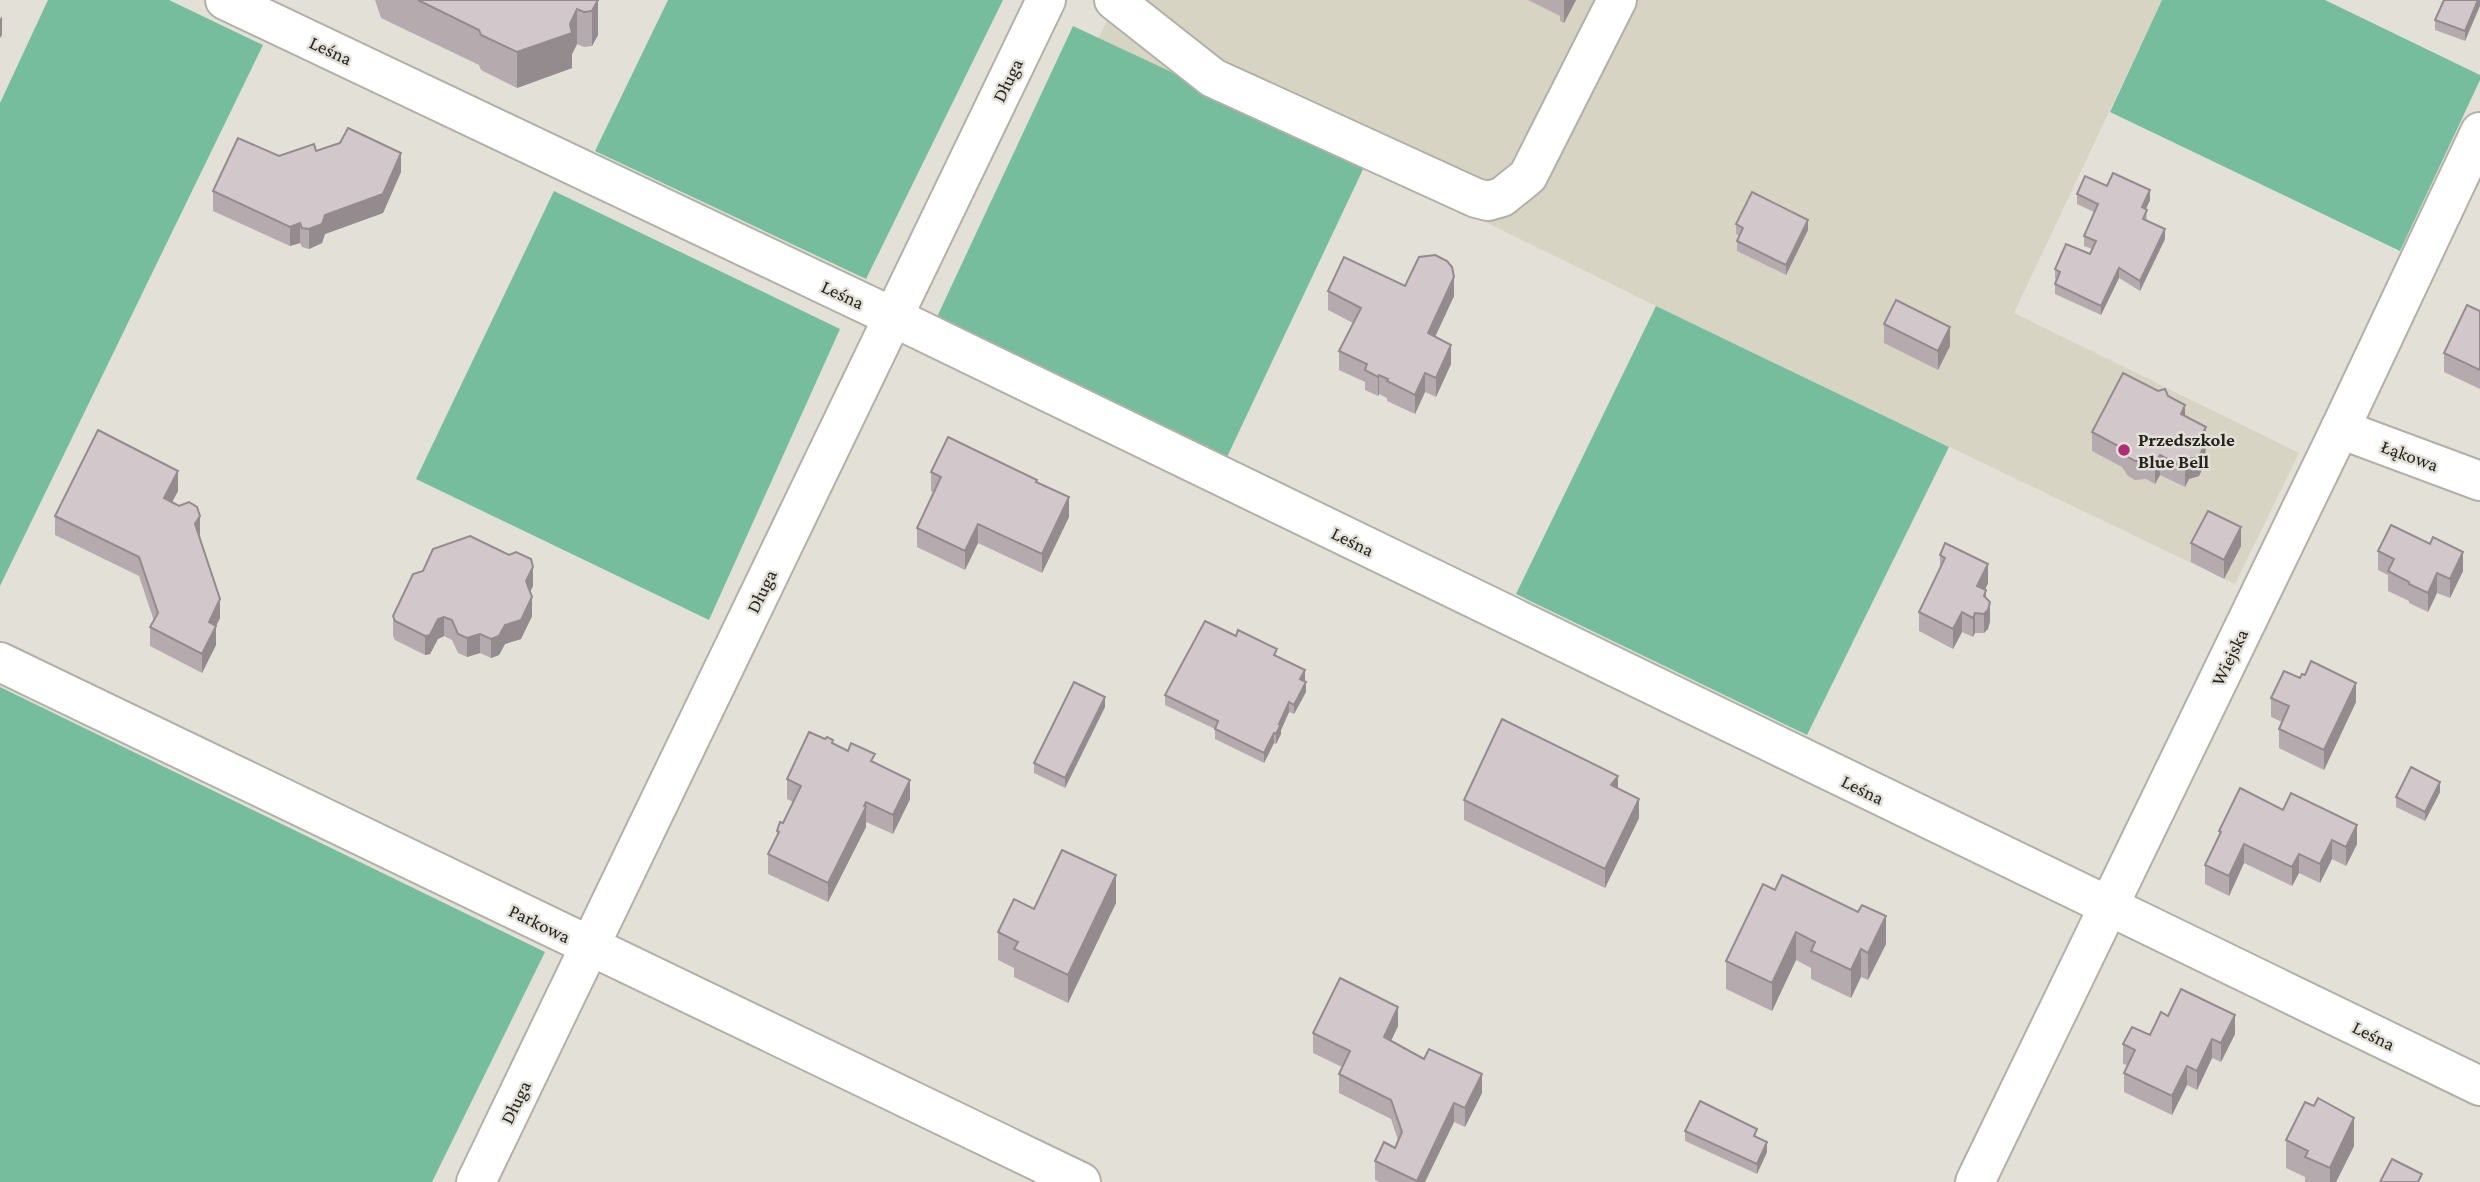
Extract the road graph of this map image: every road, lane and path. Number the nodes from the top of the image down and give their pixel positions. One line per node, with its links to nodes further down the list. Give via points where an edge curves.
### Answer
1 (225, 0): 6 (street, Leśna)
2 (1046, 0): 6 (street, Długa)
3 (1114, 0): 4 (street, via 1213,78 1488,201 1502,197 1528,176)
4 (1618, 0)
5 (2480, 132): 7 (street, Wiejska)
6 (892, 317): 10 (street, Leśna); 11 (street, Długa)
7 (2340, 429): 8 (street, Łąkowa); 10 (street, Wiejska)
8 (2480, 481)
9 (0, 662): 11 (street, Parkowa)
10 (2107, 907): 12 (street, Leśna); 15 (street, Wiejska)
11 (590, 948): 13 (street, Długa); 14 (street, Parkowa)
12 (2480, 1086)
13 (476, 1182)
14 (1081, 1182)
15 (1975, 1182)

